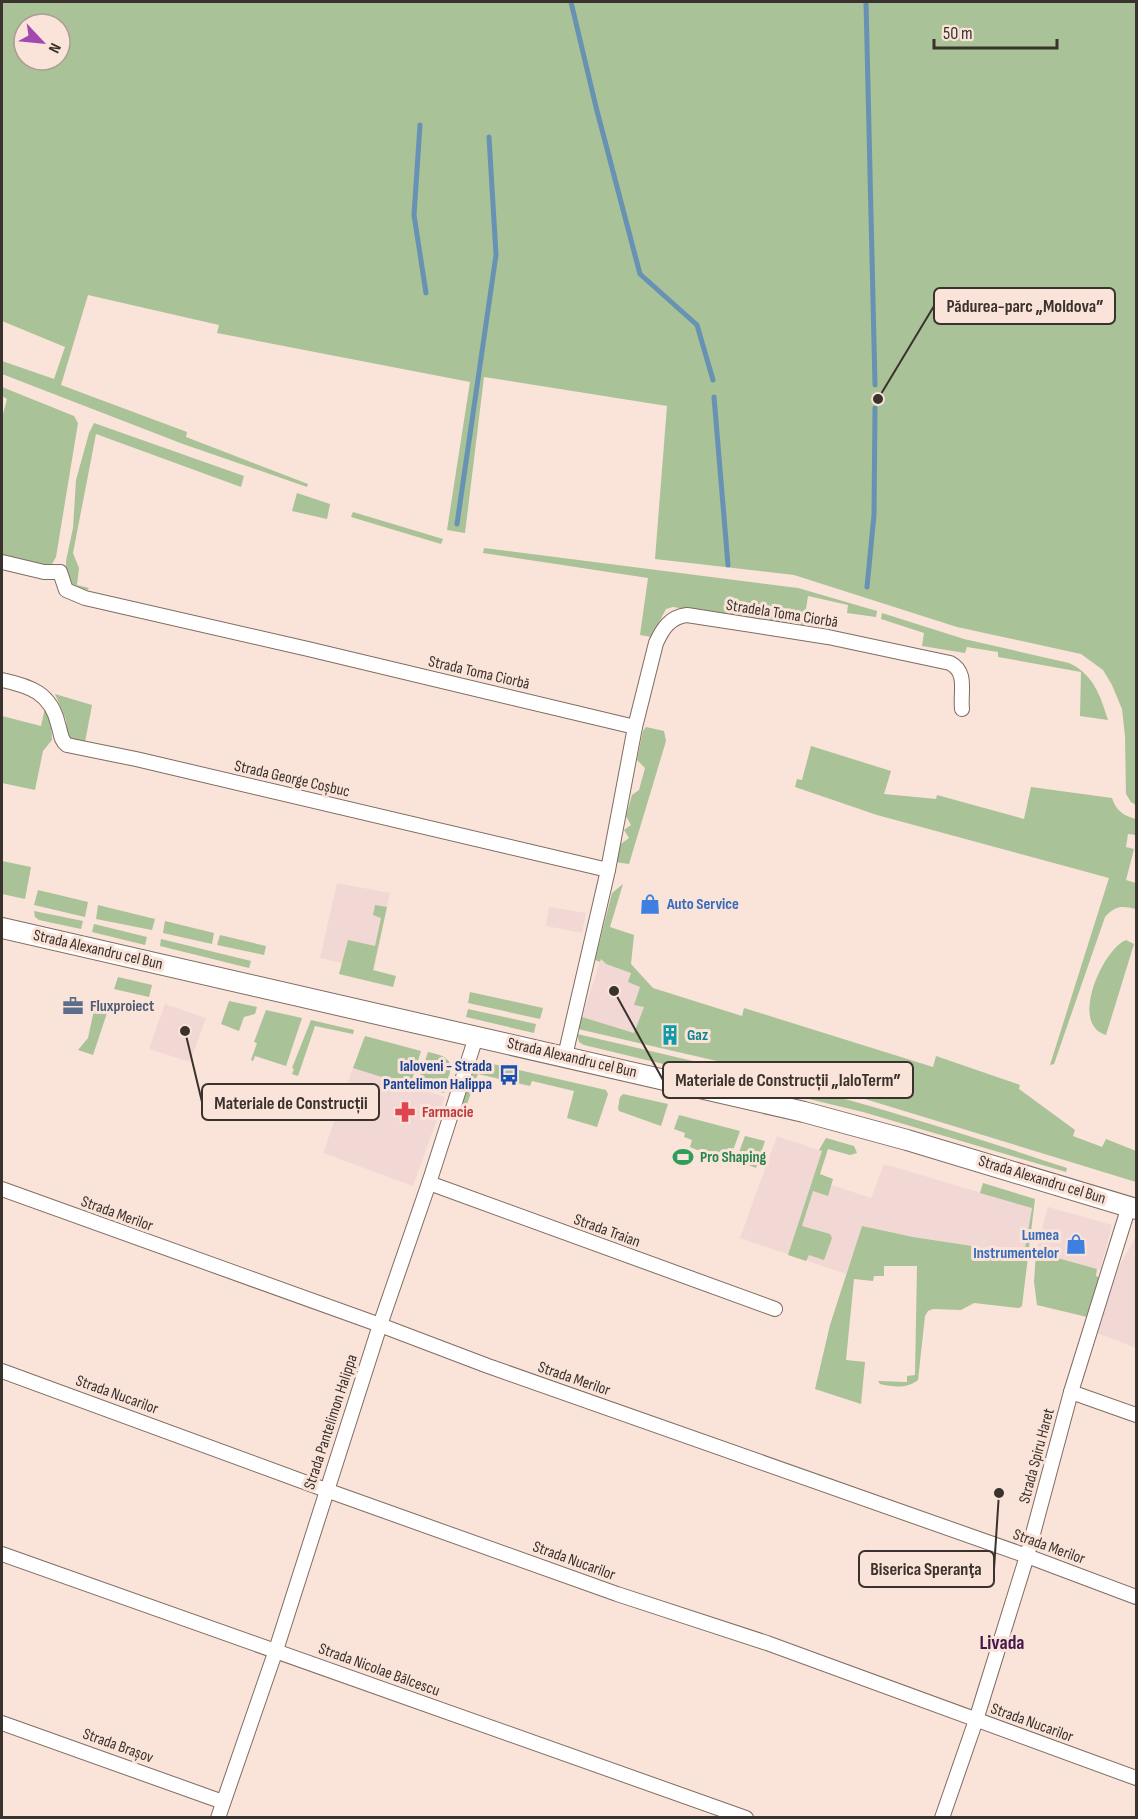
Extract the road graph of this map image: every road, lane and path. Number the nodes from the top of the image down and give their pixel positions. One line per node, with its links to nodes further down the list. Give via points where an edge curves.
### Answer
1 (2, 562): 4 (street, Strada Toma Ciorbă, via 60,572 66,590 85,598)
2 (2, 680): 5 (street, Strada George Coșbuc, via 48,700 55,711 62,741 67,745)
3 (962, 709): 4 (street, Stradela Toma Ciorbă, via 960,672 950,663 687,615 675,616 656,643)
4 (635, 727): 5 (street)
5 (608, 870): 8 (street)
6 (2, 928): 7 (main road, Strada Alexandru cel Bun)
7 (476, 1037): 8 (main road, Strada Alexandru cel Bun); 9 (street, Strada Pantelimon Halippa)
8 (565, 1056): 11 (main road, Strada Alexandru cel Bun, via 804,1112)
9 (429, 1183): 12 (street, Strada Traian); 13 (street, Strada Pantelimon Halippa)
10 (2, 1189): 13 (street, Strada Merilor)
11 (1133, 1208): 15 (street, Strada Spiru Haret)
12 (775, 1309)
13 (380, 1325): 17 (street, Strada Pantelimon Halippa); 19 (street, Strada Merilor)
14 (2, 1371): 17 (street, Strada Nucarilor)
15 (1071, 1392): 16 (street); 19 (street, Strada Spiru Haret)
16 (1137, 1415)
17 (326, 1490): 21 (street, Strada Pantelimon Halippa); 22 (street, Strada Nucarilor)
18 (2, 1554): 21 (street, Strada Nicolae Bălcescu)
19 (1027, 1556): 20 (street, Strada Merilor); 22 (street, Strada Spiru Haret)
20 (1137, 1597)
21 (276, 1650): 25 (street, Strada Pantelimon Halippa); 27 (street, Strada Nicolae Bălcescu)
22 (976, 1720): 24 (street, Strada Nucarilor); 28 (street, Strada Spiru Haret)
23 (2, 1723): 25 (street, Strada Brașov)
24 (1137, 1778)
25 (223, 1802): 26 (street, Strada Pantelimon Halippa)
26 (218, 1818)
27 (746, 1818)
28 (942, 1818)

